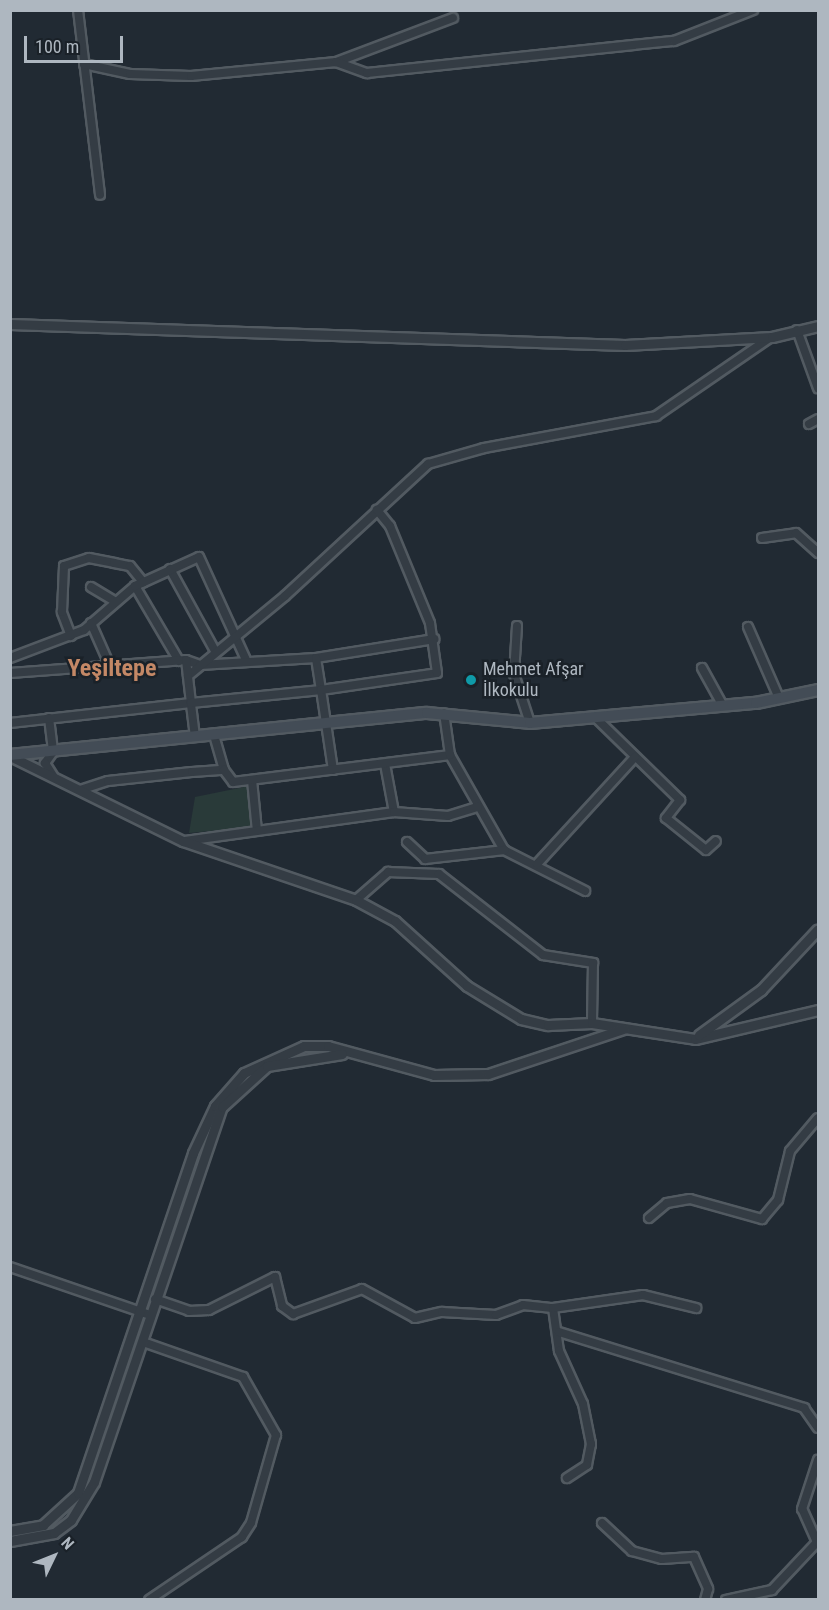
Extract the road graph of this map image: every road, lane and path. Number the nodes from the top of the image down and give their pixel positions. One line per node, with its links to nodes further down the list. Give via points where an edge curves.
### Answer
1 (78, 10): 5 (street)
2 (753, 10): 4 (street, via 674,41 612,49 367,73)
3 (453, 18): 4 (street)
4 (336, 62): 5 (street, via 191,76 130,74)
5 (84, 64): 6 (street)
6 (100, 195)
7 (10, 324): 10 (street, via 614,345)
8 (819, 326): 9 (street)
9 (797, 330): 10 (street); 11 (street)
10 (772, 337): 14 (street, via 656,416 484,448 428,464)
11 (819, 388)
12 (819, 419): 13 (street)
13 (809, 424)
14 (377, 510): 24 (street); 26 (street, via 390,526)
15 (762, 538): 16 (street, via 796,533)
16 (819, 553)
17 (170, 569): 18 (street); 24 (street, via 199,557); 27 (street)
18 (139, 584): 20 (street); 25 (street, via 130,566 89,558 64,566 62,612); 30 (street)
19 (91, 587): 20 (street)
20 (114, 601): 21 (street)
21 (91, 623): 25 (street); 33 (street)
22 (517, 626): 47 (street, via 514,674)
23 (748, 627): 39 (street)
24 (238, 633): 27 (street); 31 (street)
25 (71, 636): 28 (street)
26 (434, 639): 29 (street); 37 (street, via 436,673)
27 (215, 651): 32 (street)
28 (10, 658)
29 (316, 658): 31 (street); 37 (street)
30 (183, 660): 32 (street); 33 (street); 36 (street)
31 (247, 662): 32 (street)
32 (200, 665): 36 (street)
33 (110, 666): 35 (street)
34 (702, 668): 41 (street)
35 (10, 673)
36 (188, 676): 40 (street)
37 (321, 690): 40 (street); 46 (street)
38 (819, 690): 39 (main road)
39 (779, 698): 41 (main road)
40 (191, 703): 44 (street); 49 (street)
41 (723, 706): 43 (main road)
42 (444, 713): 46 (main road); 47 (main road); 51 (street)
43 (595, 717): 47 (main road); 53 (street)
44 (49, 718): 45 (street); 50 (street)
45 (10, 723)
46 (327, 723): 48 (main road); 56 (street)
47 (530, 723)
48 (214, 735): 49 (main road); 55 (street)
49 (195, 737): 50 (main road)
50 (53, 752): 52 (main road); 57 (street, via 45,763)
51 (450, 755): 54 (street); 60 (street)
52 (10, 756): 57 (street)
53 (635, 757): 64 (street, via 680,800 666,818 706,850); 67 (street)
54 (385, 764): 56 (street); 61 (street)
55 (224, 770): 58 (street, via 233,782); 59 (street, via 108,781)
56 (333, 771): 58 (street)
57 (54, 778): 59 (street)
58 (252, 780): 62 (street)
59 (80, 790): 63 (street)
60 (478, 807): 61 (street, via 448,816); 66 (street, via 493,825)
61 (394, 812): 62 (street)
62 (257, 831): 63 (street)
63 (183, 841): 69 (street)
64 (716, 841)
65 (407, 842): 66 (street, via 425,859)
66 (504, 850): 67 (street)
67 (537, 864): 68 (street)
68 (585, 891)
69 (356, 900): 72 (street, via 395,921 495,1007 548,1025); 72 (street, via 388,872 438,874 543,955 593,963)
70 (819, 929): 74 (street, via 761,990)
71 (819, 1010): 74 (street)
72 (592, 1023): 73 (street)
73 (623, 1029): 74 (street); 75 (street, via 471,1075 434,1075)
74 (695, 1039)
75 (353, 1054): 79 (street, via 298,1057 267,1066 222,1107); 82 (street, via 304,1046 260,1062 229,1087 193,1154)
76 (819, 1118): 77 (street, via 790,1151 778,1200 762,1219 690,1198 667,1203)
77 (649, 1218)
78 (10, 1267): 82 (street)
79 (155, 1299): 80 (street, via 189,1311 208,1310 274,1277 282,1306 293,1314 362,1288 415,1318 442,1312 496,1315 534,1304); 83 (street)
80 (553, 1308): 81 (street, via 643,1294); 84 (street)
81 (696, 1308)
82 (140, 1312): 83 (street); 90 (street, via 78,1493 43,1526)
83 (150, 1315): 85 (street)
84 (559, 1332): 86 (street, via 804,1408); 88 (street, via 560,1351 583,1404 591,1444 587,1465)
85 (143, 1342): 91 (street, via 84,1502 54,1533); 92 (street, via 243,1377 276,1436 242,1537)
86 (819, 1428)
87 (819, 1460): 94 (street, via 802,1509 817,1542 772,1590)
88 (567, 1478)
89 (602, 1523): 93 (street, via 632,1551 662,1559 694,1557 708,1589)
90 (10, 1531)
91 (10, 1541)
92 (149, 1599)
93 (705, 1599)
94 (726, 1599)

